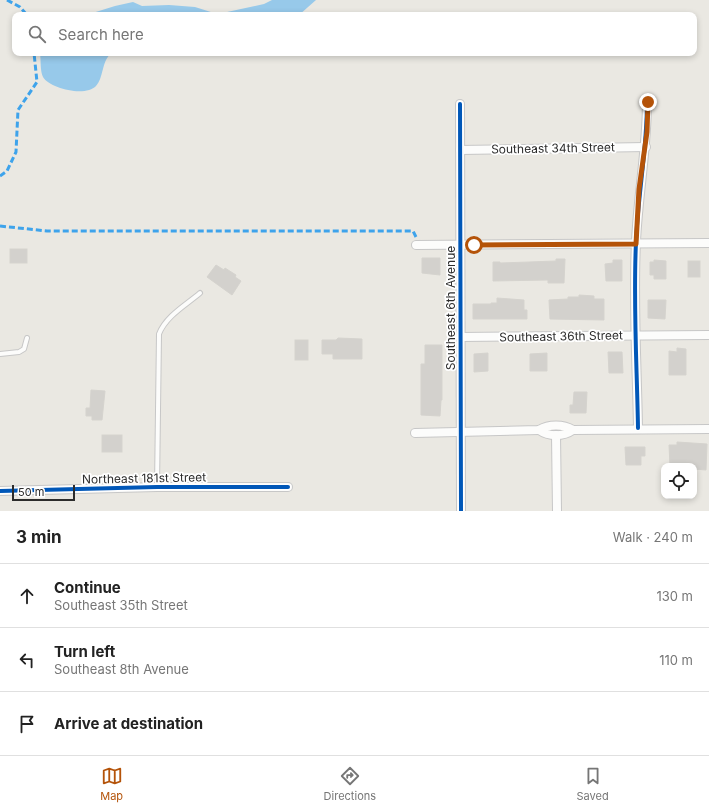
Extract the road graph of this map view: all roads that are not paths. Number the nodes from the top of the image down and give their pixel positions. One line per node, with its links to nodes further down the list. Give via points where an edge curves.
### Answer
1 (648, 102): 3 (street)
2 (460, 104): 4 (street, Southeast 6th Avenue)
3 (646, 147): 4 (street, Southeast 34th Street); 6 (street, via 639,189)
4 (460, 150): 8 (street, Southeast 6th Avenue)
5 (709, 243): 6 (street)
6 (636, 244): 8 (street); 11 (street)
7 (416, 245): 8 (street)
8 (460, 245): 13 (street, Southeast 6th Avenue)
9 (200, 293): 22 (lane, via 169,318 159,334)
10 (709, 335): 11 (street, Southeast 36th Street)
11 (637, 336): 13 (street, Southeast 36th Street); 15 (street)
12 (27, 338): 14 (lane, via 24,349 19,352)
13 (460, 338): 19 (street, Southeast 6th Avenue)
14 (0, 354)
15 (638, 428): 16 (street); 18 (street)
16 (709, 429)
17 (540, 430): 18 (street, via 546,426 566,426); 19 (street); 21 (street, via 546,435)
18 (572, 430): 21 (street, via 566,435)
19 (461, 431): 20 (street); 25 (street, Southeast 6th Avenue)
20 (414, 432)
21 (556, 435): 26 (street)
22 (157, 487): 23 (street, Northeast 181st Street); 24 (street, Northeast 181st Street)
23 (288, 487)
24 (0, 491)
25 (461, 511)
26 (557, 511)

